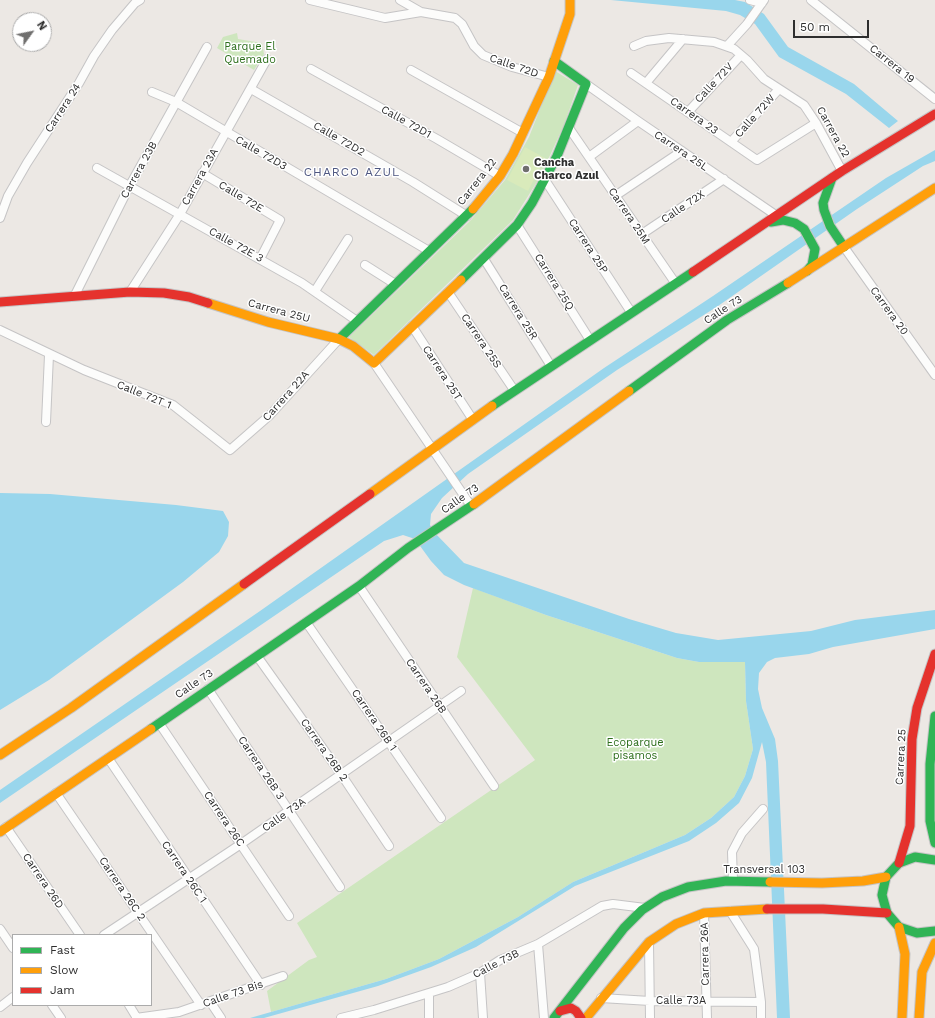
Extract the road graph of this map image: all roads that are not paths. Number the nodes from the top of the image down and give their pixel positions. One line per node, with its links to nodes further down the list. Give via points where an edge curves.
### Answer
1 (310, 0): 8 (street, Calle 72D, via 385,18)
2 (400, 0): 8 (street)
3 (570, 0): 15 (main road, Carrera 22, via 570,14)
4 (750, 0): 7 (street)
5 (811, 0): 25 (street, Carrera 19)
6 (137, 1): 49 (street, Carrera 24, via 94,56 27,163 8,196)
7 (762, 3): 11 (street)
8 (420, 12): 19 (street, Calle 72D, via 455,18 483,55 512,67)
9 (683, 39): 10 (street, Carrera 22, via 657,39); 11 (street, Carrera 22); 20 (street)
10 (634, 46)
11 (727, 46): 13 (street, Carrera 22)
12 (207, 47): 26 (street, Carrera 23B)
13 (740, 55): 23 (street, Carrera 22, via 764,79); 27 (street, Calle 72V)
14 (267, 59): 22 (street, Carrera 23A)
15 (554, 60): 19 (main road, Carrera 22); 21 (main road)
16 (310, 69): 40 (street, Calle 72D1)
17 (411, 70): 33 (street)
18 (631, 73): 20 (street, Carrera 23)
19 (549, 77): 33 (main road, Carrera 22)
20 (646, 83): 27 (street, Carrera 23)
21 (586, 84): 29 (street, Carrera 25L); 31 (main road)
22 (251, 89): 32 (street, Carrera 23A); 48 (street, Calle 72D2)
23 (779, 89): 30 (street, Carrera 22, via 804,105); 34 (street, Calle 72W)
24 (152, 92): 26 (street, Calle 72D3)
25 (935, 99)
26 (176, 102): 32 (street, Calle 72D3); 44 (street, Carrera 23B)
27 (688, 112): 34 (street, Carrera 23)
28 (935, 114): 38 (main road)
29 (638, 121): 35 (street, Carrera 25L); 36 (street)
30 (816, 123): 34 (street, Carrera 23, via 757,160); 38 (street, Carrera 22)
31 (569, 128): 36 (street, Carrera 25M); 43 (main road)
32 (225, 132): 39 (street, Carrera 23A); 55 (street, Calle 72D3)
33 (523, 133): 40 (main road, Carrera 22)
34 (731, 142)
35 (682, 151): 42 (street, Carrera 25L); 46 (street)
36 (589, 157): 46 (street, Carrera 25M)
37 (97, 168): 44 (street, Calle 72E 3)
38 (842, 171): 41 (main road)
39 (202, 174): 47 (street, Carrera 23A); 56 (street, Calle 72E, via 280,220)
40 (500, 176): 48 (main road, Carrera 22)
41 (832, 178): 50 (main road); 54 (main road, via 823,203 824,210 834,233)
42 (724, 179): 50 (street, Carrera 25L); 52 (street, Calle 72X)
43 (545, 180): 51 (main road); 67 (street, Carrera 25P)
44 (129, 187): 47 (street, Calle 72E 3); 65 (street, Carrera 23B)
45 (935, 188): 54 (main road, Calle 73)
46 (615, 196): 52 (street, Carrera 25M)
47 (180, 214): 56 (street, Calle 72E 3); 63 (street, Carrera 23A)
48 (467, 216): 55 (main road, Carrera 22)
49 (0, 218)
50 (780, 218): 59 (main road, via 804,229 815,249 812,265); 61 (main road, via 768,222)
51 (517, 225): 57 (main road); 72 (street, Carrera 25Q)
52 (642, 234): 61 (street, Carrera 25M)
53 (348, 239): 62 (street)
54 (844, 247): 59 (main road, Calle 73); 76 (street, Carrera 20)
55 (429, 251): 60 (main road, Carrera 22)
56 (260, 259): 62 (street, Calle 72E 3)
57 (484, 259): 64 (main road); 75 (street, Carrera 25R)
58 (365, 265): 60 (street)
59 (805, 273): 82 (main road, Calle 73, via 727,320)
60 (395, 284): 68 (main road, Carrera 22)
61 (676, 284): 67 (main road)
62 (315, 291): 68 (street, Calle 72E 3)
63 (130, 292): 65 (main road, Carrera 25U); 71 (main road, Carrera 25U, via 190,297 268,322)
64 (448, 292): 69 (main road); 77 (street, Carrera 25S)
65 (75, 296): 66 (main road, Carrera 25U)
66 (0, 302)
67 (631, 312): 72 (main road)
68 (357, 321): 71 (main road, Carrera 22)
69 (412, 326): 74 (main road); 78 (street, Carrera 25T)
70 (0, 330): 73 (street, Calle 72T 1)
71 (339, 339): 74 (main road, Carrera 25U, via 353,346); 81 (street, Carrera 22A, via 270,415)
72 (590, 340): 75 (main road)
73 (49, 355): 79 (street); 81 (street, Calle 72T 1, via 173,405)
74 (374, 363): 80 (street, Carrera 25U)
75 (551, 366): 77 (main road)
76 (935, 375)
77 (514, 390): 78 (main road)
78 (473, 420): 80 (main road)
79 (46, 422)
80 (432, 448): 82 (street, Carrera 25U); 93 (main road, via 71,708)
81 (230, 450)
82 (471, 506): 83 (main road, Calle 73, via 408,548)
83 (359, 586): 84 (main road, Calle 73); 89 (street, Carrera 26B)
84 (306, 622): 86 (main road, Calle 73); 92 (street, Carrera 26B 1)
85 (935, 654): 106 (main road, Carrera 25, via 917,708 912,739 910,826)
86 (257, 656): 87 (main road, Calle 73); 95 (street, Carrera 26B 2)
87 (208, 689): 91 (main road, Calle 73); 99 (street, Carrera 26B 3)
88 (461, 691): 89 (street, Calle 73A)
89 (440, 707): 92 (street, Calle 73A); 96 (street, Carrera 26B)
90 (935, 716): 102 (main road, via 930,764 930,821)
91 (159, 723): 94 (main road, Calle 73); 103 (street, Carrera 26C)
92 (390, 742): 95 (street, Calle 73A); 100 (street, Carrera 26B 1)
93 (0, 755)
94 (108, 758): 97 (main road, Calle 73); 108 (street, Carrera 26C 1)
95 (341, 774): 99 (street, Calle 73A); 104 (street, Carrera 26B 2)
96 (494, 786)
97 (56, 793): 101 (main road, Calle 73); 113 (street, Carrera 26C 2)
98 (763, 809): 109 (street, via 742,833 732,852)
99 (290, 811): 103 (street, Calle 73A); 110 (street, Carrera 26B 3)
100 (441, 818)
101 (3, 830): 120 (street, Carrera 26D)
102 (935, 843)
103 (241, 844): 108 (street, Calle 73A); 116 (street, Carrera 26C)
104 (389, 846)
105 (935, 860): 106 (main road, via 915,857)
106 (898, 863): 107 (main road, Carrera 25)
107 (886, 877): 109 (main road, Transversal 103, via 822,883); 115 (main road, via 882,895)
108 (189, 879): 113 (street, Calle 73A); 128 (street, Carrera 26C 1)
109 (733, 881): 111 (main road, Transversal 103, via 688,887 662,897)
110 (340, 887)
111 (645, 908): 124 (street, Calle 73B, via 613,904 602,906); 142 (main road, Transversal 103, via 624,928)
112 (730, 911): 114 (main road); 115 (main road, via 823,909); 134 (street, via 754,949)
113 (138, 913): 121 (street, Calle 73A); 136 (street, Carrera 26C 2)
114 (704, 913): 122 (main road, via 676,924); 133 (street, Carrera 26A)
115 (887, 913): 117 (main road)
116 (289, 916)
117 (899, 927): 119 (main road, via 917,934); 155 (main road, via 905,954)
118 (0, 929): 125 (street)
119 (935, 931)
120 (79, 934)
121 (106, 934)
122 (649, 942): 131 (main road); 132 (street)
123 (935, 943): 156 (main road, via 922,972)
124 (538, 944): 126 (street, Calle 73B, via 500,960); 149 (street)
125 (12, 947)
126 (480, 973): 129 (street, Calle 73B); 148 (street)
127 (283, 976): 128 (street, Calle 73 Bis)
128 (261, 985): 135 (street, Calle 73 Bis)
129 (429, 994): 141 (street, Calle 73B); 147 (street)
130 (12, 998): 139 (street)
131 (601, 998): 132 (street, Calle 73A); 140 (main road)
132 (650, 1001): 133 (street, Calle 73A); 152 (street)
133 (706, 1001): 134 (street, Calle 73A); 153 (street, Carrera 26A)
134 (761, 1002): 154 (street)
135 (211, 1003): 136 (street, Calle 73 Bis); 145 (street)
136 (201, 1005): 144 (street, Calle 73 Bis, via 179,1012)
137 (53, 1006): 143 (street)
138 (130, 1006): 144 (street)
139 (0, 1007)
140 (593, 1013): 151 (main road)
141 (374, 1014): 146 (street, Calle 73B)
142 (557, 1014): 150 (main road, via 572,1008)
143 (60, 1018)
144 (137, 1018)
145 (221, 1018)
146 (341, 1018)
147 (429, 1018)
148 (484, 1018)
149 (544, 1018)
150 (581, 1018)
151 (586, 1018)
152 (650, 1018)
153 (706, 1018)
154 (761, 1018)
155 (902, 1018)
156 (919, 1018)

